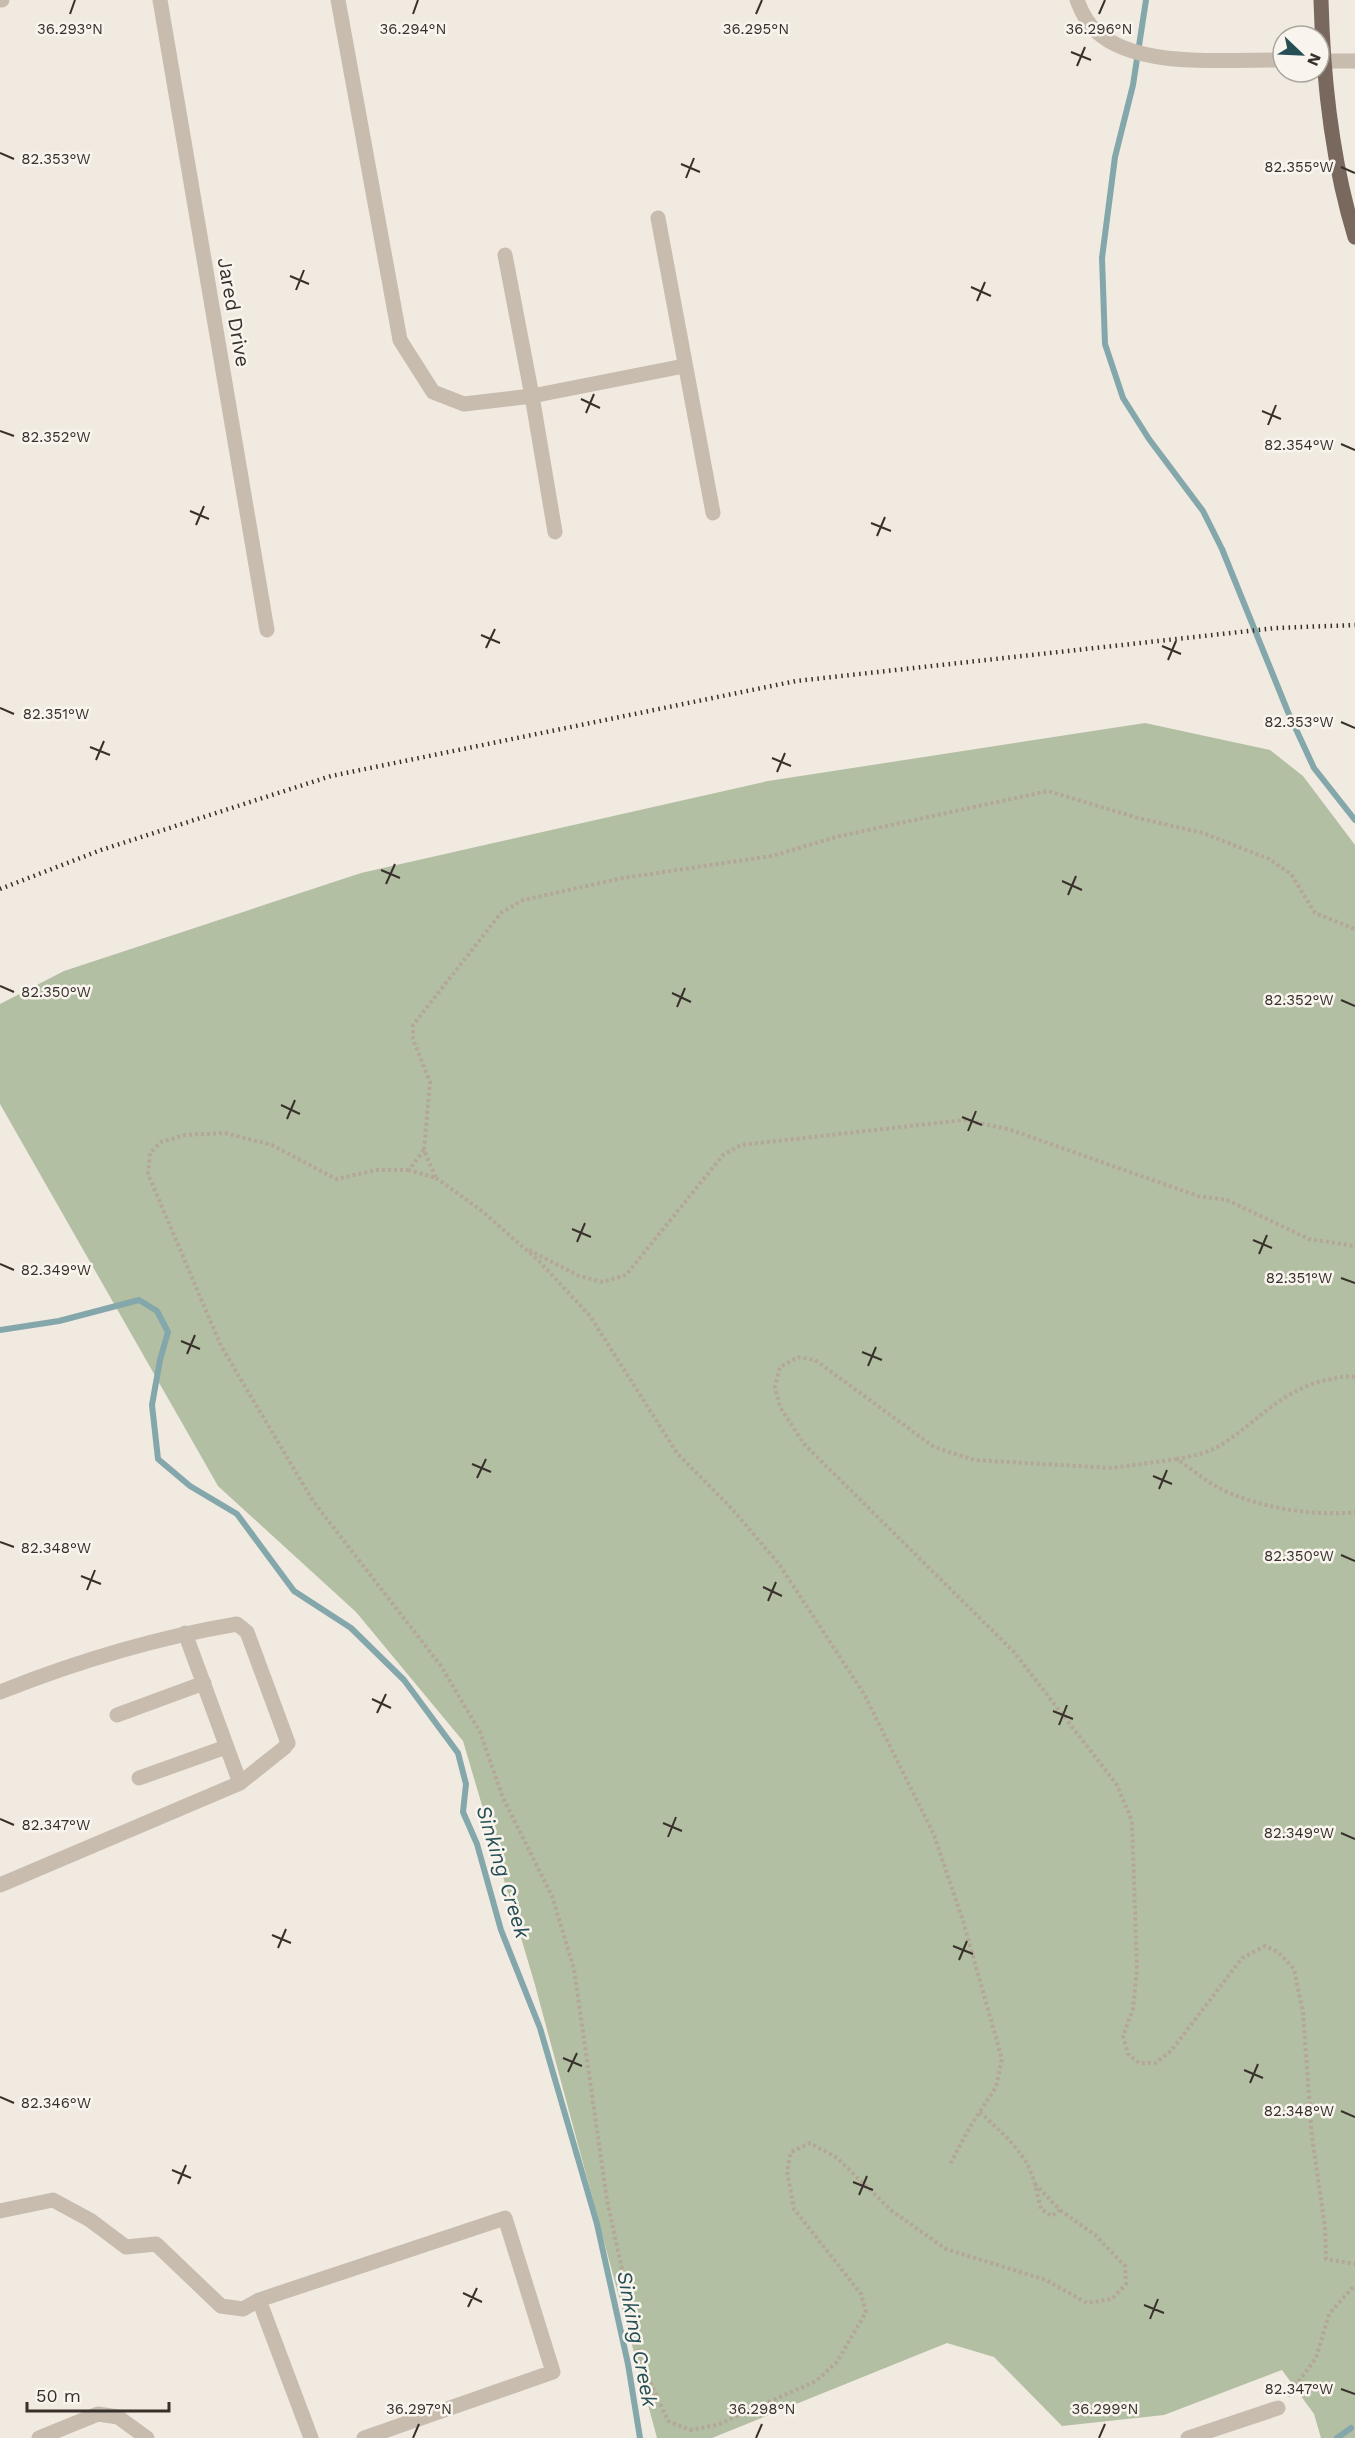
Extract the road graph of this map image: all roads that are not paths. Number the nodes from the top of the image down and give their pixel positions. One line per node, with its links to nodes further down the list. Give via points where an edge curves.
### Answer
1 (160, 0): 17 (street, Jared Drive)
2 (338, 0): 14 (street, via 400,340 433,392 464,404)
3 (1077, 0): 6 (street, via 1095,31 1127,50 1194,60)
4 (1321, 0): 5 (main road)
5 (1321, 24)
6 (1271, 60)
7 (1331, 61): 8 (street)
8 (1355, 61)
9 (1325, 84): 11 (main road)
10 (658, 218): 13 (street)
11 (1355, 237)
12 (505, 255): 14 (street)
13 (684, 366): 14 (street); 15 (street)
14 (532, 396): 16 (street)
15 (713, 513)
16 (555, 532)
17 (267, 630)
18 (185, 1632): 19 (street); 20 (street, via 68,1665); 24 (street, via 243,1626 288,1738 284,1748)
19 (204, 1683): 21 (street); 22 (street)
20 (0, 1692)
21 (117, 1715)
22 (226, 1747): 23 (street); 24 (street)
23 (139, 1778)
24 (240, 1783): 25 (street)
25 (0, 1884)
26 (0, 2211): 27 (street, via 53,2200 90,2220 126,2247 156,2244 221,2306 243,2308)
27 (259, 2300): 31 (street); 32 (street, via 505,2218 553,2372)
28 (1278, 2408): 33 (street)
29 (39, 2438): 30 (street, via 98,2414 118,2417)
30 (147, 2438)
31 (311, 2438)
32 (364, 2438)
33 (1188, 2438)

